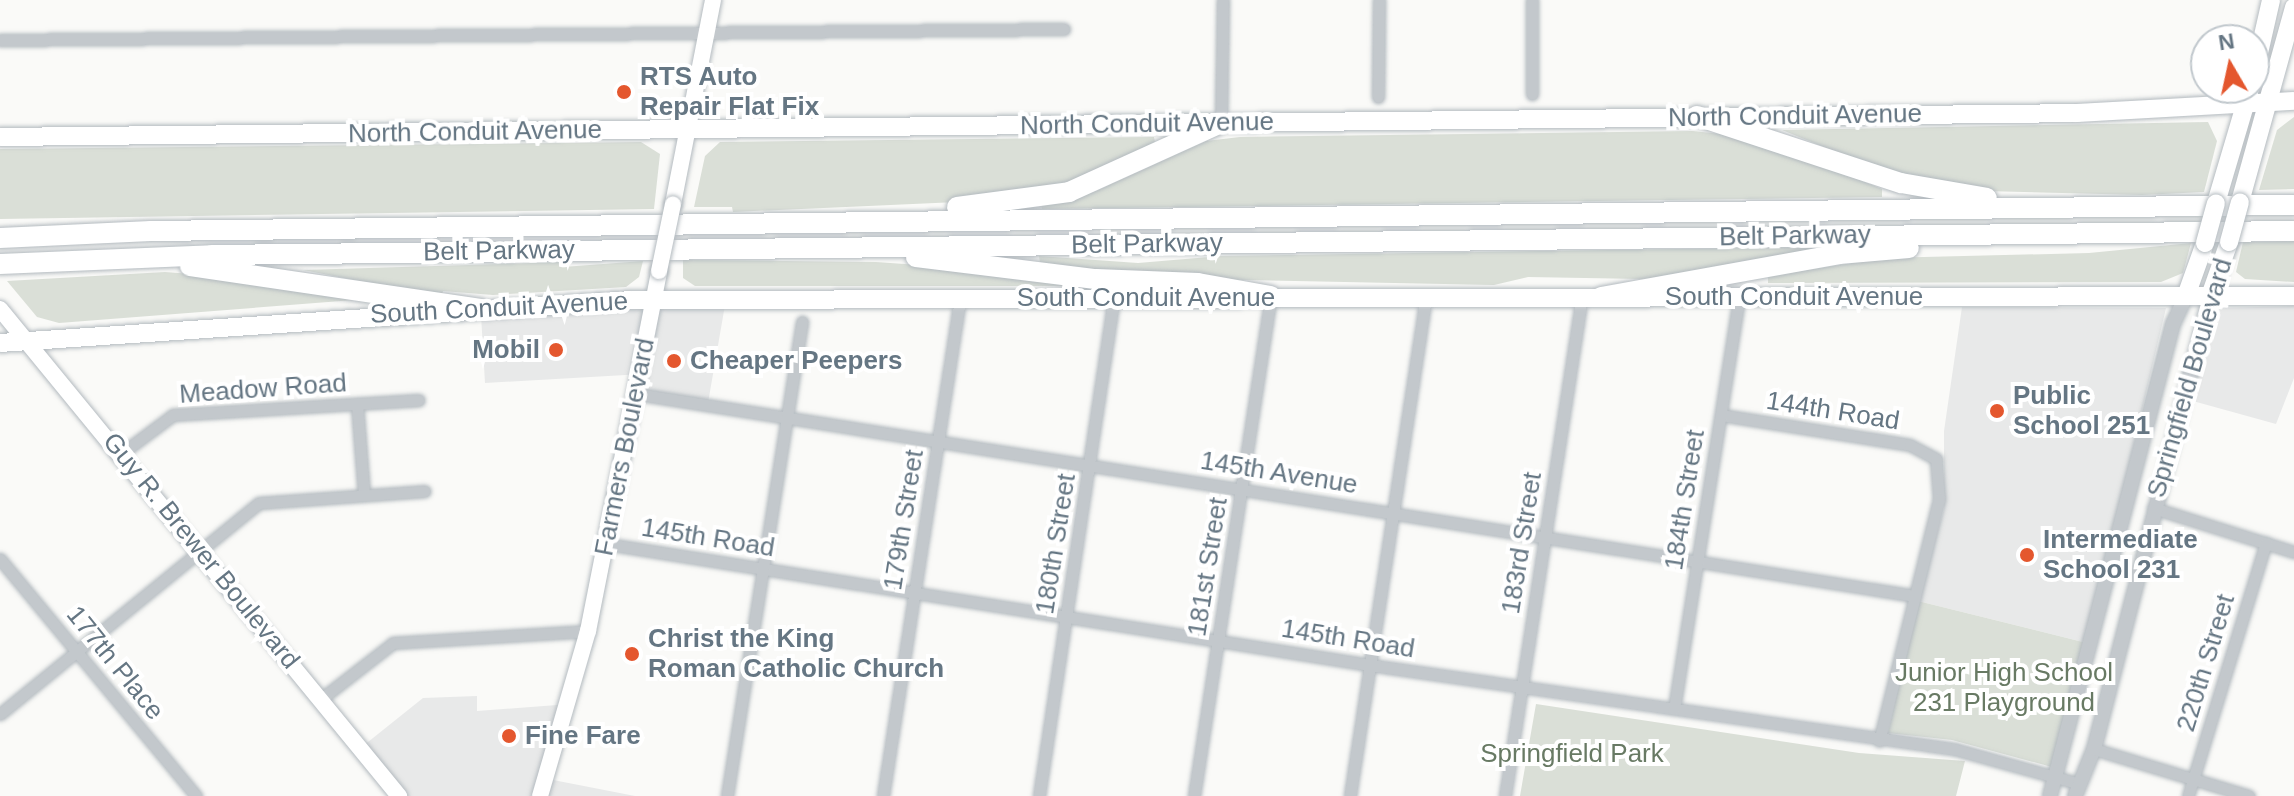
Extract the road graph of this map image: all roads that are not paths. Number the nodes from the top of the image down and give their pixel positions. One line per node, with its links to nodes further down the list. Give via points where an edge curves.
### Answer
1 (713, 0): 9 (main road, Farmers Boulevard)
2 (1223, 0): 20 (street)
3 (1379, 0): 13 (street)
4 (1532, 0): 12 (street)
5 (2271, 0): 7 (main road)
6 (2294, 7): 11 (main road, Springfield Boulevard)
7 (2266, 24)
8 (1064, 29): 9 (street)
9 (708, 30): 10 (street); 21 (main road, Farmers Boulevard)
10 (0, 40)
11 (2270, 92)
12 (1532, 94)
13 (1378, 97)
14 (2294, 101): 16 (main road, North Conduit Avenue)
15 (2190, 102): 19 (main road, North Conduit Avenue, via 2077,113)
16 (2270, 103)
17 (2245, 104): 33 (main road, Springfield Boulevard, bridge)
18 (2267, 104): 34 (main road, Springfield Boulevard, bridge)
19 (1697, 116): 20 (main road, North Conduit Avenue); 24 (highway, via 1921,188)
20 (1221, 123): 21 (main road, North Conduit Avenue); 25 (highway, via 1099,181 1054,196)
21 (688, 129): 22 (main road, North Conduit Avenue); 41 (main road, Farmers Boulevard, bridge)
22 (0, 137)
23 (2294, 205): 24 (highway, Belt Parkway)
24 (2062, 207): 25 (highway, Belt Parkway)
25 (812, 222): 28 (highway, Belt Parkway, via 151,231)
26 (2294, 231): 27 (highway, Belt Parkway)
27 (2057, 233): 29 (highway, Belt Parkway); 37 (highway, via 1955,247 1839,254)
28 (0, 238)
29 (841, 247): 30 (highway, Belt Parkway); 32 (highway, via 1096,279 1198,283)
30 (110, 257): 31 (highway, Belt Parkway); 42 (highway)
31 (0, 264)
32 (1271, 296): 36 (main road, South Conduit Avenue); 38 (main road, South Conduit Avenue); 55 (street, 181st Street)
33 (2186, 296): 34 (main road, South Conduit Avenue); 40 (main road, South Conduit Avenue); 81 (street, Springfield Boulevard, via 2173,324)
34 (2210, 296): 35 (main road, South Conduit Avenue); 58 (street, Springfield Boulevard)
35 (2294, 296)
36 (1426, 297): 37 (main road, South Conduit Avenue); 59 (street)
37 (1591, 297): 40 (main road, South Conduit Avenue); 60 (street, 183rd Street)
38 (1114, 298): 39 (main road, South Conduit Avenue); 54 (street, 180th Street)
39 (960, 299): 41 (main road, South Conduit Avenue); 52 (street, 179th Street)
40 (1739, 299): 50 (street, 184th Street)
41 (653, 300): 42 (main road, South Conduit Avenue); 47 (main road, Farmers Boulevard)
42 (481, 309): 45 (main road, South Conduit Avenue)
43 (1, 310): 45 (main road, Guy R. Brewer Boulevard)
44 (802, 322): 51 (street)
45 (26, 339): 46 (main road, South Conduit Avenue); 53 (main road, Guy R. Brewer Boulevard)
46 (0, 343)
47 (637, 394): 51 (street, 145th Avenue); 62 (main road, Farmers Boulevard)
48 (419, 400): 49 (street, Meadow Road)
49 (357, 404): 53 (street, Meadow Road, via 173,415); 57 (street)
50 (1721, 415): 66 (street, 184th Street); 69 (street, 144th Road, via 1910,445 1936,459 1939,499)
51 (787, 418): 52 (street, 145th Avenue); 67 (street)
52 (939, 441): 54 (street, 145th Avenue); 68 (street, 179th Street)
53 (122, 453): 64 (main road, Guy R. Brewer Boulevard)
54 (1090, 466): 55 (street, 145th Avenue); 70 (street, 180th Street)
55 (1242, 490): 59 (street, 145th Avenue); 72 (street, 181st Street)
56 (425, 491): 57 (street)
57 (364, 495): 64 (street, via 259,503)
58 (2153, 508): 61 (street); 80 (street, Springfield Boulevard)
59 (1392, 512): 60 (street, 145th Avenue); 74 (street)
60 (1546, 537): 66 (street, 145th Avenue); 75 (street, 183rd Street)
61 (2266, 543): 63 (street); 82 (street, 220th Street)
62 (607, 544): 67 (street, 145th Road); 71 (main road, Farmers Boulevard)
63 (2294, 552)
64 (200, 553): 73 (street); 76 (main road, Guy R. Brewer Boulevard)
65 (0, 559): 73 (street, 177th Place)
66 (1698, 560): 69 (street, 145th Avenue); 77 (street, 184th Street)
67 (764, 569): 68 (street, 145th Road); 87 (street)
68 (914, 593): 70 (street, 145th Road); 88 (street, 179th Street)
69 (1915, 596): 79 (street)
70 (1066, 617): 72 (street, 145th Road); 89 (street, 180th Street)
71 (588, 631): 76 (street, via 393,643); 86 (main road, Farmers Boulevard)
72 (1218, 641): 74 (street, 145th Road); 90 (street, 181st Street)
73 (77, 651): 78 (street); 85 (street, 177th Place)
74 (1370, 665): 75 (street, 145th Road); 91 (street)
75 (1522, 688): 77 (street, 145th Road); 92 (street, 183rd Street)
76 (321, 699): 84 (main road, Guy R. Brewer Boulevard)
77 (1674, 709): 79 (street, 145th Road)
78 (0, 714)
79 (1879, 741): 81 (street, 145th Road, via 1954,749)
80 (2094, 749): 82 (street); 83 (street, Springfield Boulevard)
81 (2056, 777): 83 (street, 145th Road); 93 (street, Springfield Boulevard)
82 (2194, 779): 94 (street, 220th Street); 95 (street)
83 (2078, 790)
84 (394, 794)
85 (196, 796)
86 (540, 796)
87 (727, 796)
88 (883, 796)
89 (1039, 796)
90 (1194, 796)
91 (1350, 796)
92 (1505, 796)
93 (2050, 796)
94 (2188, 796)
95 (2249, 796)

